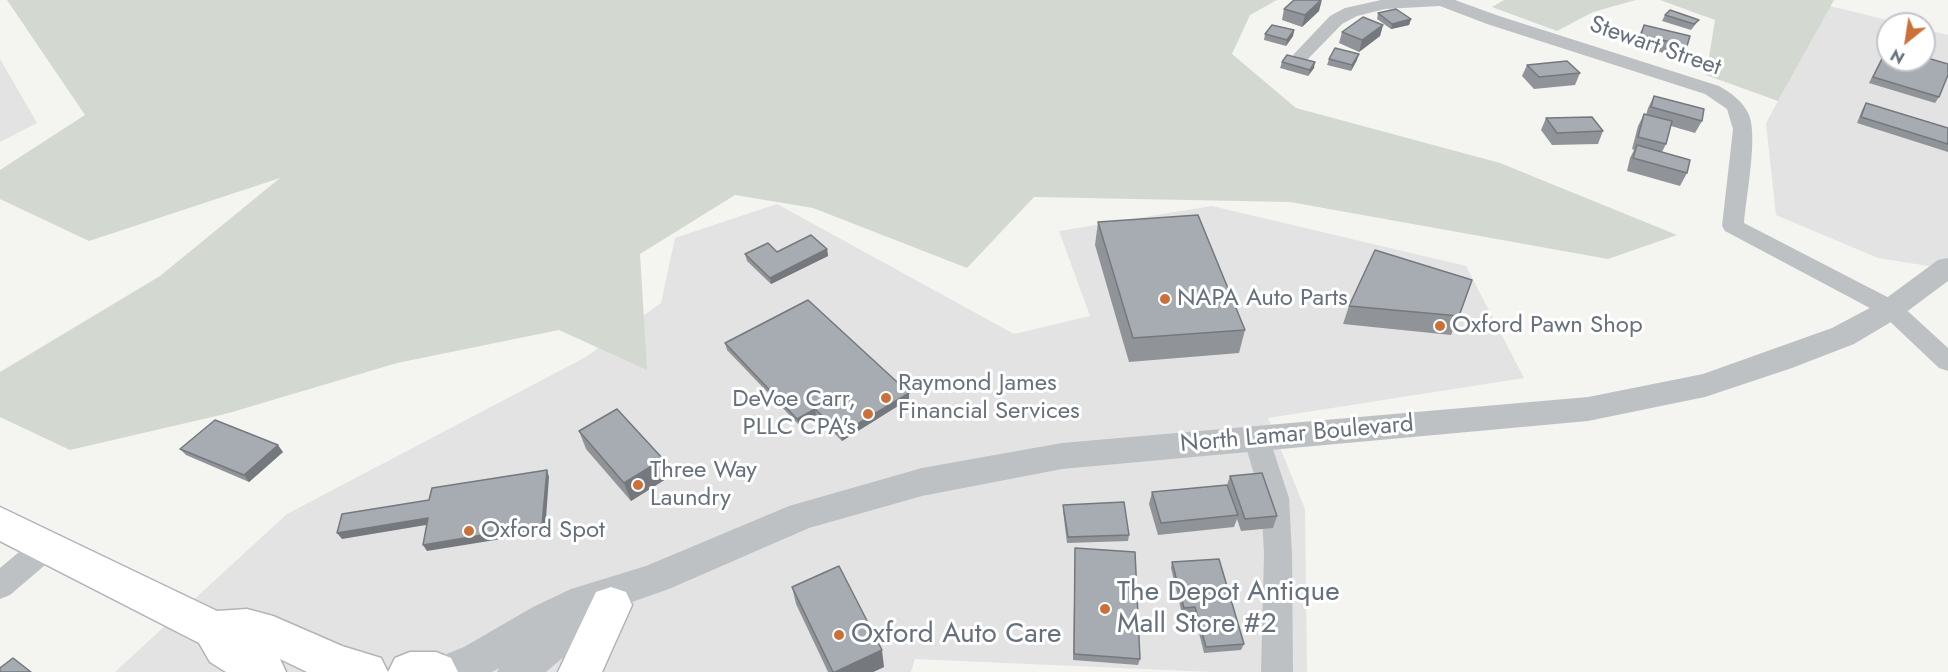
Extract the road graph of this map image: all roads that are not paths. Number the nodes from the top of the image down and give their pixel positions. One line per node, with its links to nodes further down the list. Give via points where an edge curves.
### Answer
1 (1442, 0): 2 (street, via 1385,4 1351,12 1336,20); 4 (street, Stewart Street, via 1712,90 1733,102 1743,129 1733,226)
2 (1302, 55)
3 (1948, 267): 4 (street, North Lamar Boulevard)
4 (1891, 309): 5 (street); 6 (street, North Lamar Boulevard, via 1843,336 1770,364 1705,385 1588,409)
5 (1948, 362)
6 (1256, 437): 10 (street, North Lamar Boulevard, via 1062,456 922,482 801,516); 19 (street, via 1275,498)
7 (0, 523): 8 (main road)
8 (48, 546): 9 (street); 11 (main road)
9 (0, 586)
10 (623, 596): 16 (street, North Lamar Boulevard, via 604,592 560,611 489,655); 17 (street, North Lamar Boulevard, via 552,643); 18 (main road)
11 (214, 630): 12 (main road, via 225,648); 13 (main road, via 247,628 337,665)
12 (264, 672)
13 (366, 672)
14 (410, 672): 15 (main road)
15 (436, 672)
16 (448, 672)
17 (517, 672)
18 (580, 672)
19 (1277, 672)

